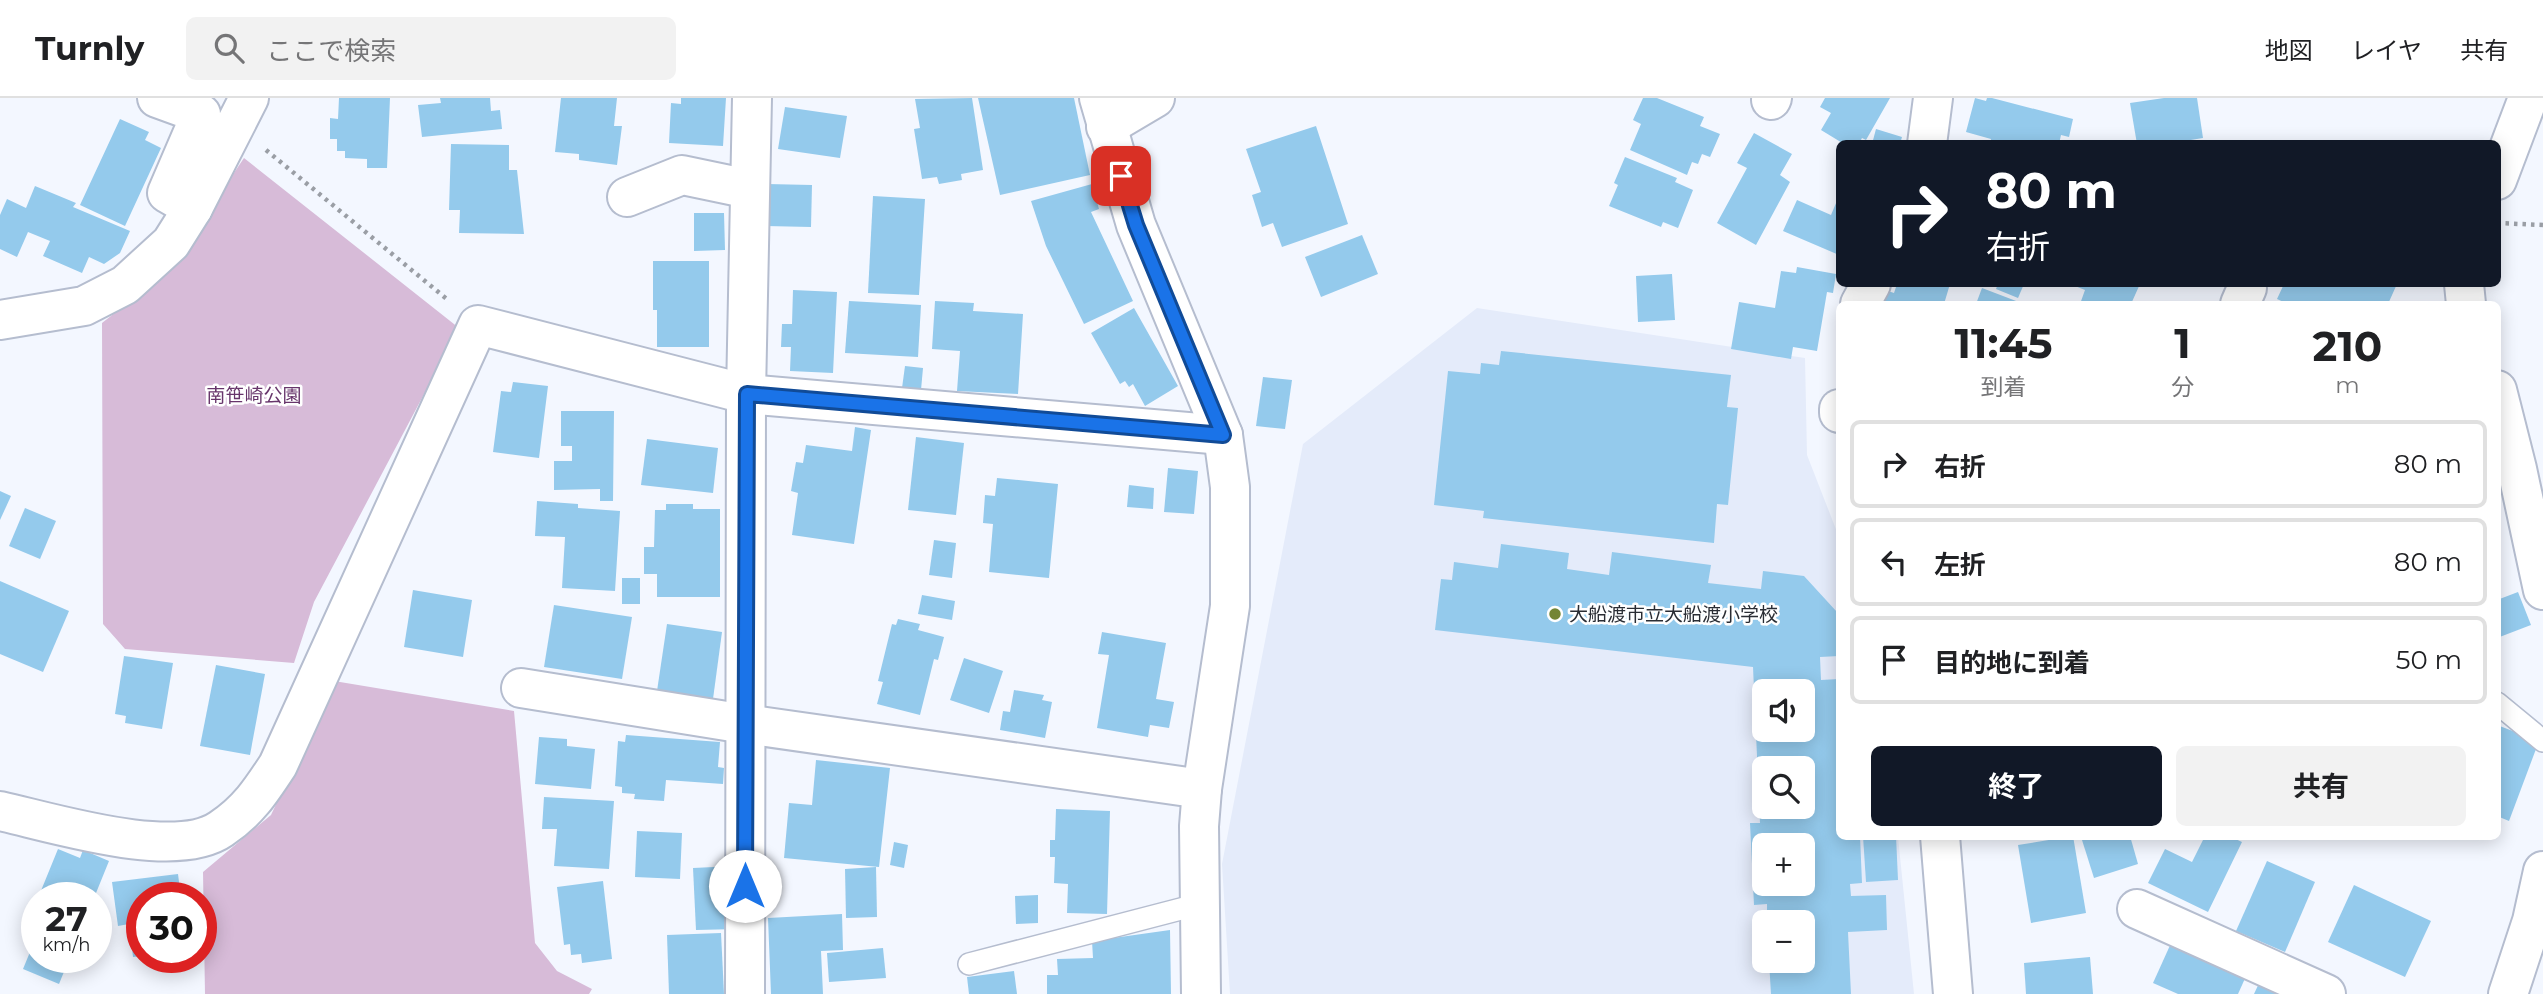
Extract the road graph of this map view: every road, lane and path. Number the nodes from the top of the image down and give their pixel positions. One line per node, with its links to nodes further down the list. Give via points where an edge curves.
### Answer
1 (157, 98): 12 (street, via 201,114 167,193)
2 (752, 98): 10 (street)
3 (1155, 98): 7 (street)
4 (1933, 98): 8 (street)
5 (2528, 98): 9 (street)
6 (243, 112): 12 (street); 16 (path)
7 (1102, 113): 19 (street, via 1136,225)
8 (1928, 140)
9 (2501, 169)
10 (749, 189): 11 (street, via 682,175); 17 (street)
11 (627, 197)
12 (193, 208): 15 (street, via 171,243 125,285 84,306)
13 (2501, 223): 14 (path)
14 (2543, 225)
15 (0, 320)
16 (478, 325): 17 (street); 26 (street, via 278,765 254,802 219,831 181,842 146,842)
17 (747, 394): 19 (street); 23 (street)
18 (2501, 406): 20 (street)
19 (1223, 435): 25 (street, via 1230,487 1230,606)
20 (2543, 590)
21 (520, 688): 23 (street)
22 (2501, 706): 24 (lane)
23 (746, 724): 25 (street); 32 (street)
24 (2543, 741)
25 (1202, 789): 29 (street)
26 (0, 811)
27 (1940, 840): 34 (street)
28 (2543, 871): 36 (street)
29 (1200, 904): 31 (lane); 33 (street)
30 (2137, 909): 35 (street)
31 (969, 964)
32 (745, 994)
33 (1201, 994)
34 (1953, 994)
35 (2326, 994)
36 (2508, 994)

